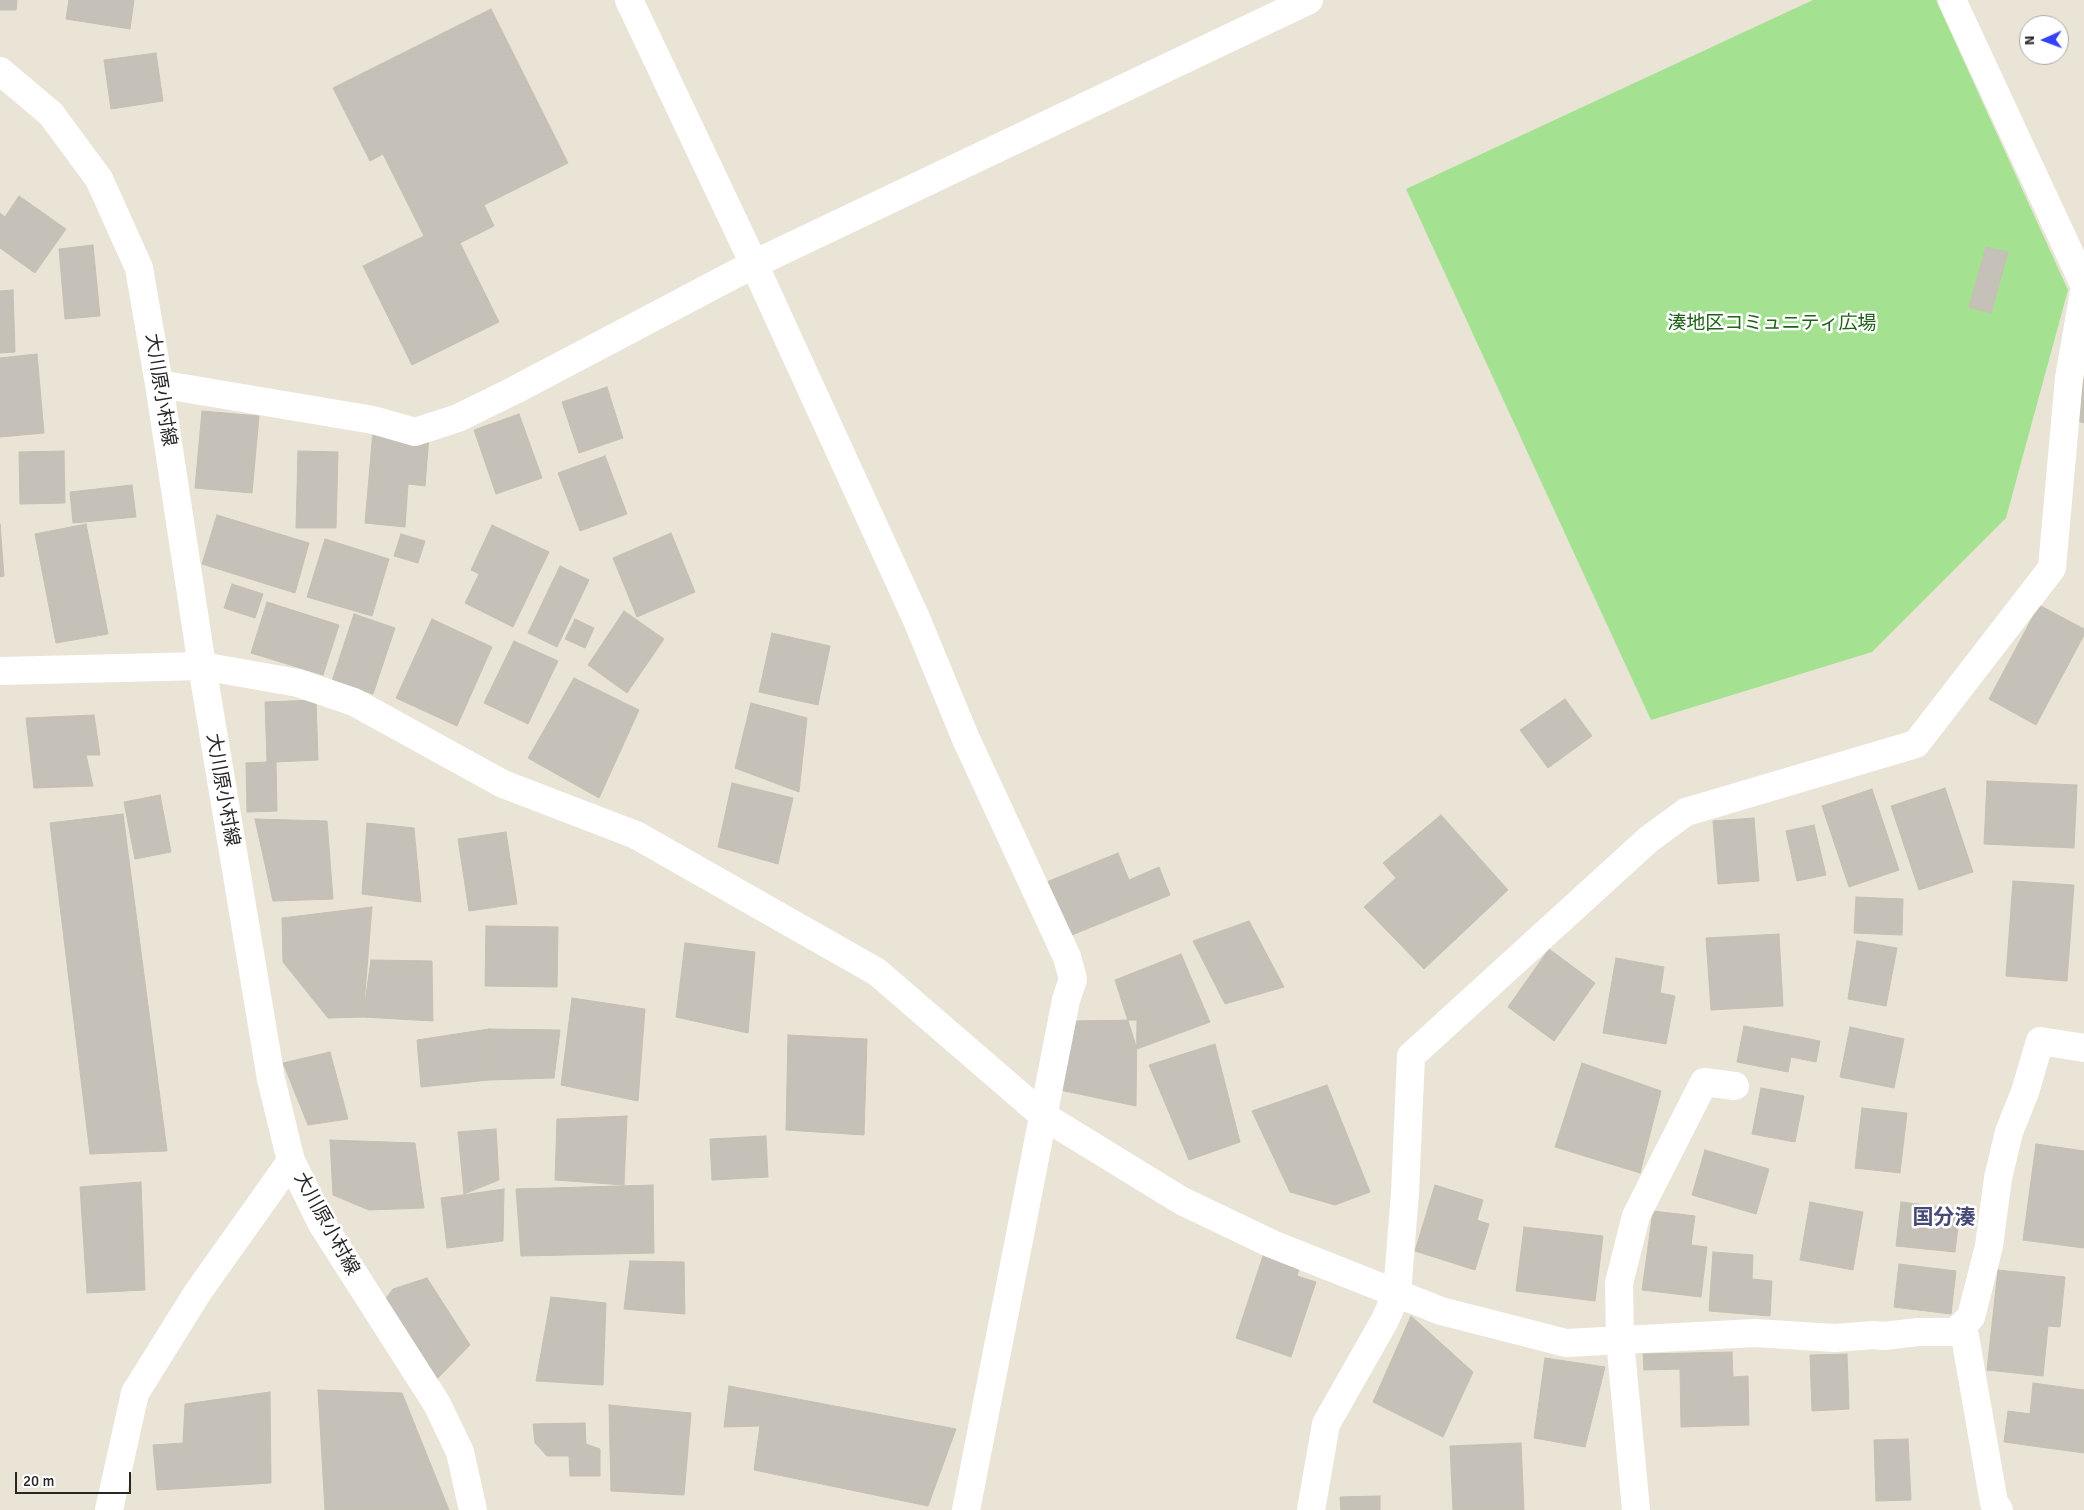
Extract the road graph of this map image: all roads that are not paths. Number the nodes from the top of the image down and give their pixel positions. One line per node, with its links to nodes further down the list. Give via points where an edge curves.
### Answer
1 (629, 0): 5 (street)
2 (1309, 0): 5 (street)
3 (1952, 0): 6 (street)
4 (0, 71): 8 (street, 大川原小村線, via 51,114 99,178 139,268)
5 (754, 264): 8 (street, via 515,390 458,418 415,432 373,420); 13 (street, via 1067,957 1074,979 1066,1000)
6 (2084, 284)
7 (2084, 292): 15 (street, via 2069,378 2052,568 1916,744 1686,812 1649,840 1411,1056)
8 (159, 384): 9 (street, 大川原小村線)
9 (202, 666): 10 (street); 13 (street, via 298,683 354,702 503,784 636,835 877,972); 14 (street, 大川原小村線, via 271,1079)
10 (0, 671)
11 (2084, 1048): 16 (street, via 2040,1041 2009,1132 1998,1178 1989,1246 1972,1318)
12 (1735, 1086): 17 (street, via 1704,1082 1636,1216 1619,1284)
13 (1045, 1117): 15 (street, via 1182,1201 1272,1244); 20 (street)
14 (291, 1161): 18 (street, via 198,1292 135,1393); 19 (street, 大川原小村線, via 322,1224 437,1404 460,1452)
15 (1397, 1293): 17 (street, via 1441,1311 1566,1343); 21 (street, via 1326,1424)
16 (1963, 1325): 17 (street, via 1955,1332 1884,1336 1835,1338 1756,1333); 23 (street, via 1994,1503)
17 (1620, 1340): 22 (street)
18 (109, 1510)
19 (473, 1510)
20 (966, 1510)
21 (1311, 1510)
22 (1636, 1510)
23 (2000, 1510)

